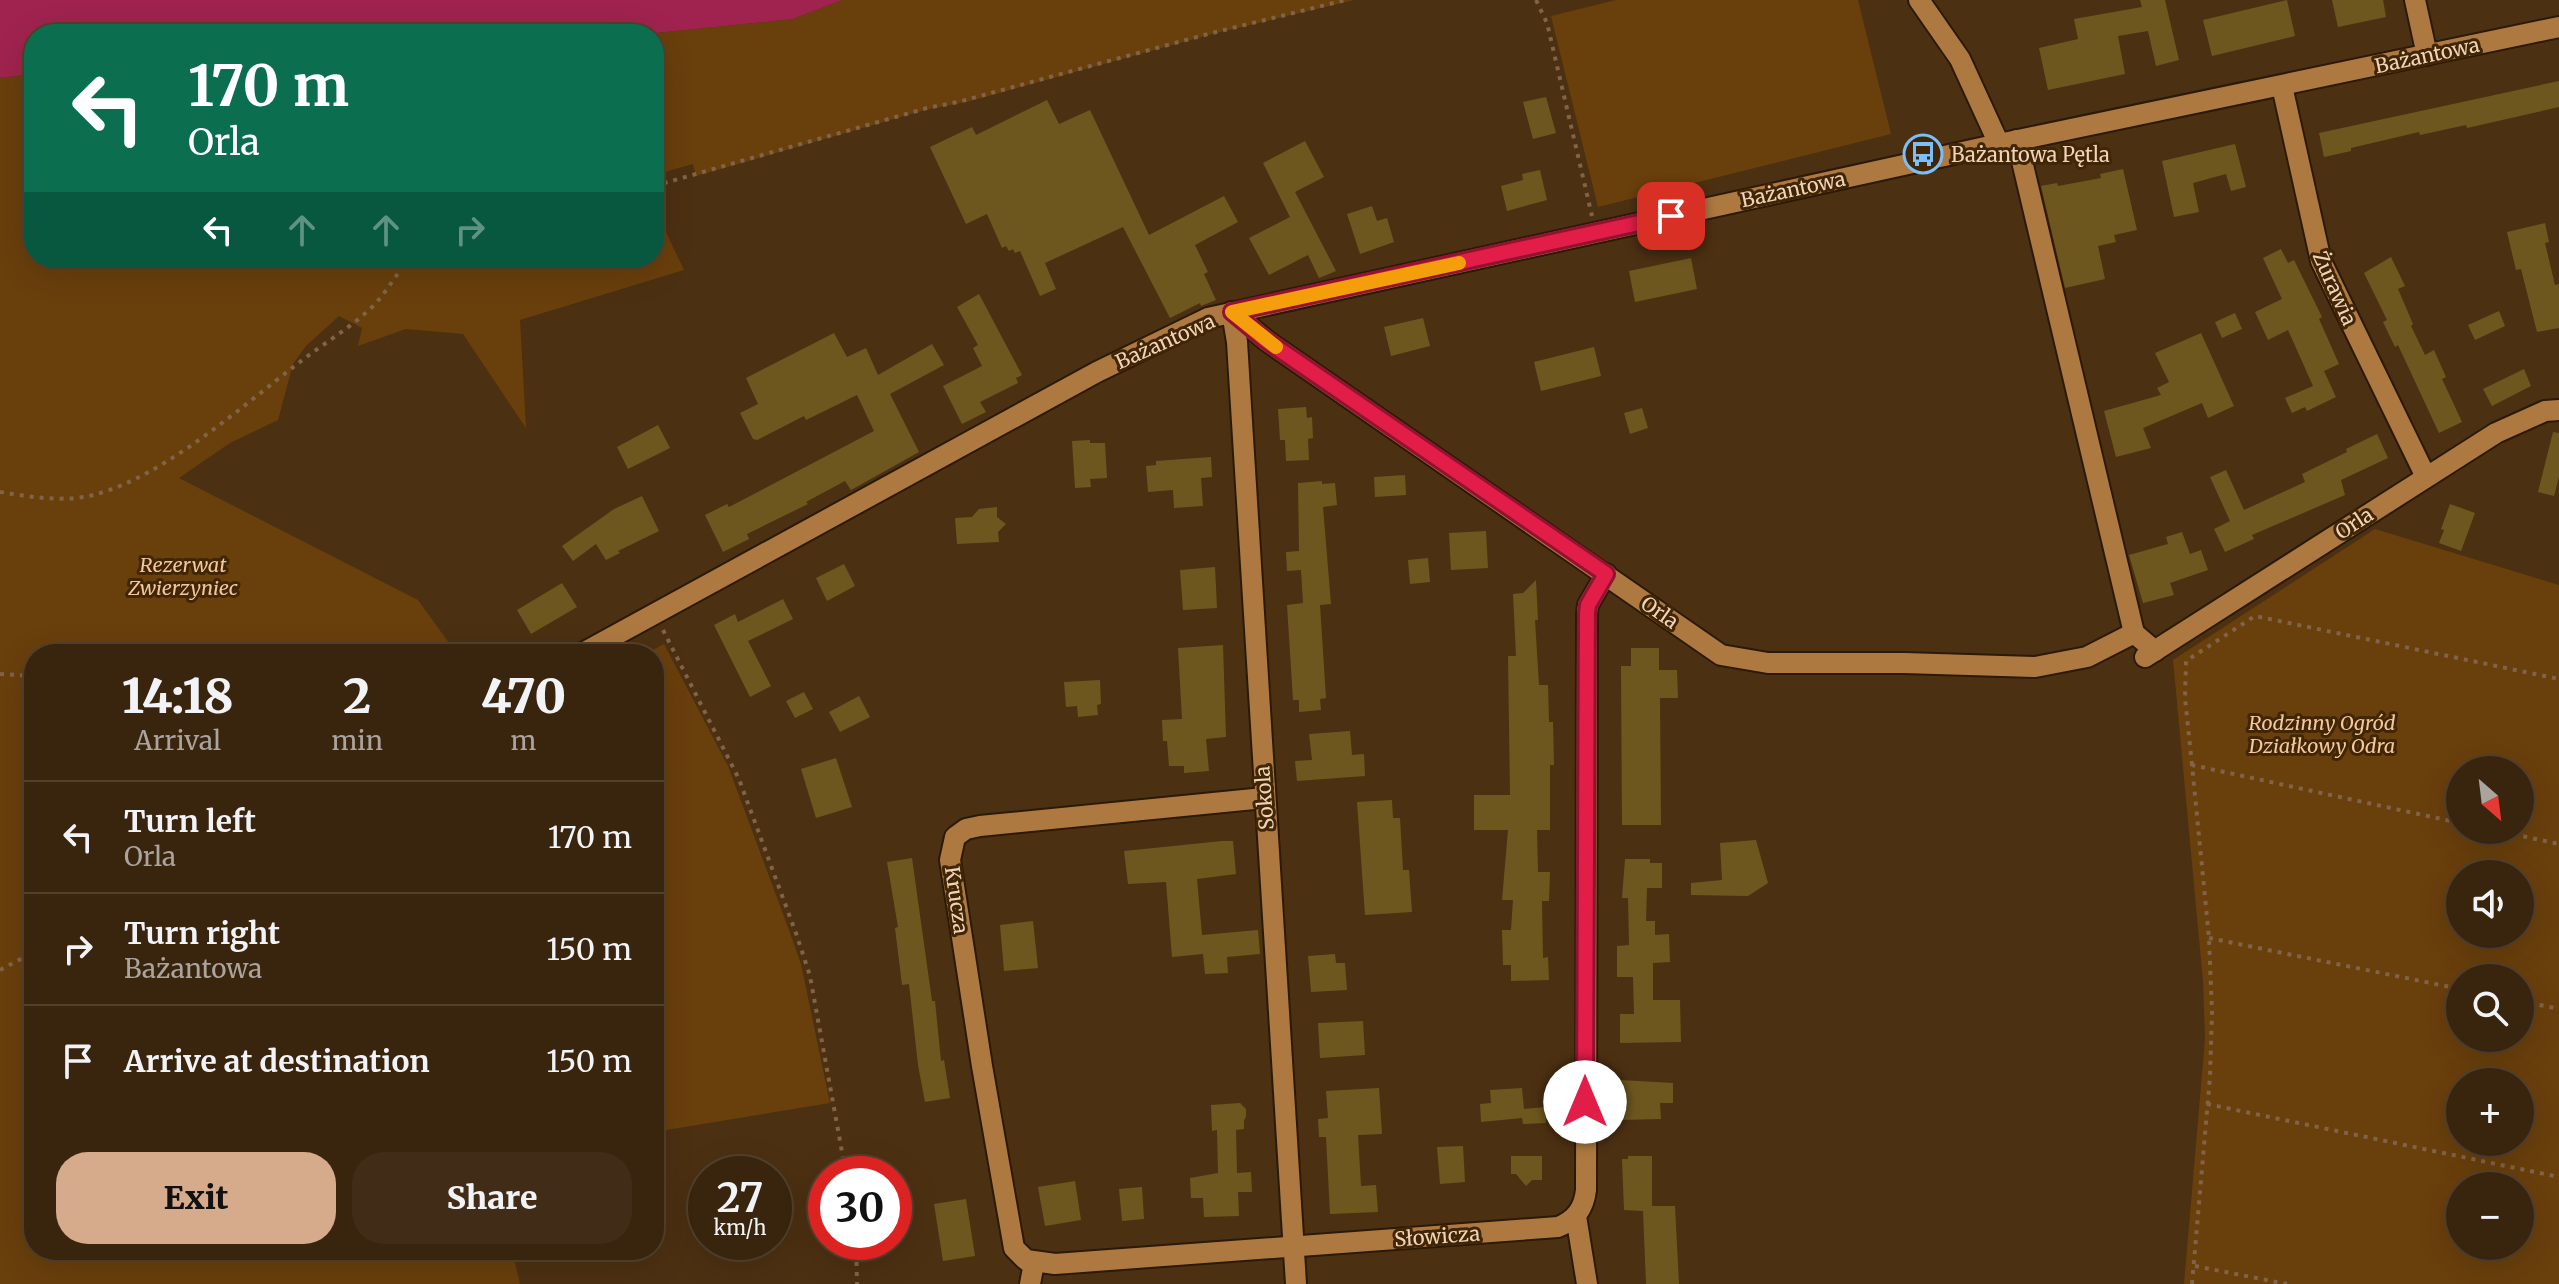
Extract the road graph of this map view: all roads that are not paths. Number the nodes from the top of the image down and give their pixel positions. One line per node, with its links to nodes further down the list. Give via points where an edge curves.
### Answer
1 (1919, 0): 6 (street)
2 (2415, 0): 4 (street)
3 (2559, 27): 4 (street, Bażantowa)
4 (2427, 55): 5 (street, Bażantowa)
5 (2282, 86): 6 (street, Bażantowa); 9 (street, Żurawia, via 2321,261)
6 (2008, 142): 7 (street, Bażantowa); 11 (street)
7 (1232, 312): 10 (street, Orla); 12 (street, Bażantowa, via 1203,319 1097,372); 13 (street, Sokola)
8 (2559, 410): 9 (street, Orla, via 2496,433)
9 (2426, 477): 11 (street, Orla, via 2149,655)
10 (1606, 574): 11 (street, Orla, via 1721,655 1768,663 2035,667 2087,657); 14 (street, via 1587,613 1586,1190)
11 (2134, 633)
12 (599, 644)
13 (1264, 798): 15 (street, Sokola); 16 (street, Krucza, via 980,826 955,837 950,860 1011,1240)
14 (1576, 1216): 15 (street, Słowicza, via 1558,1227); 19 (street)
15 (1294, 1246): 16 (street); 18 (street, Sokola)
16 (1034, 1263): 17 (street)
17 (1030, 1284)
18 (1296, 1284)
19 (1587, 1284)

